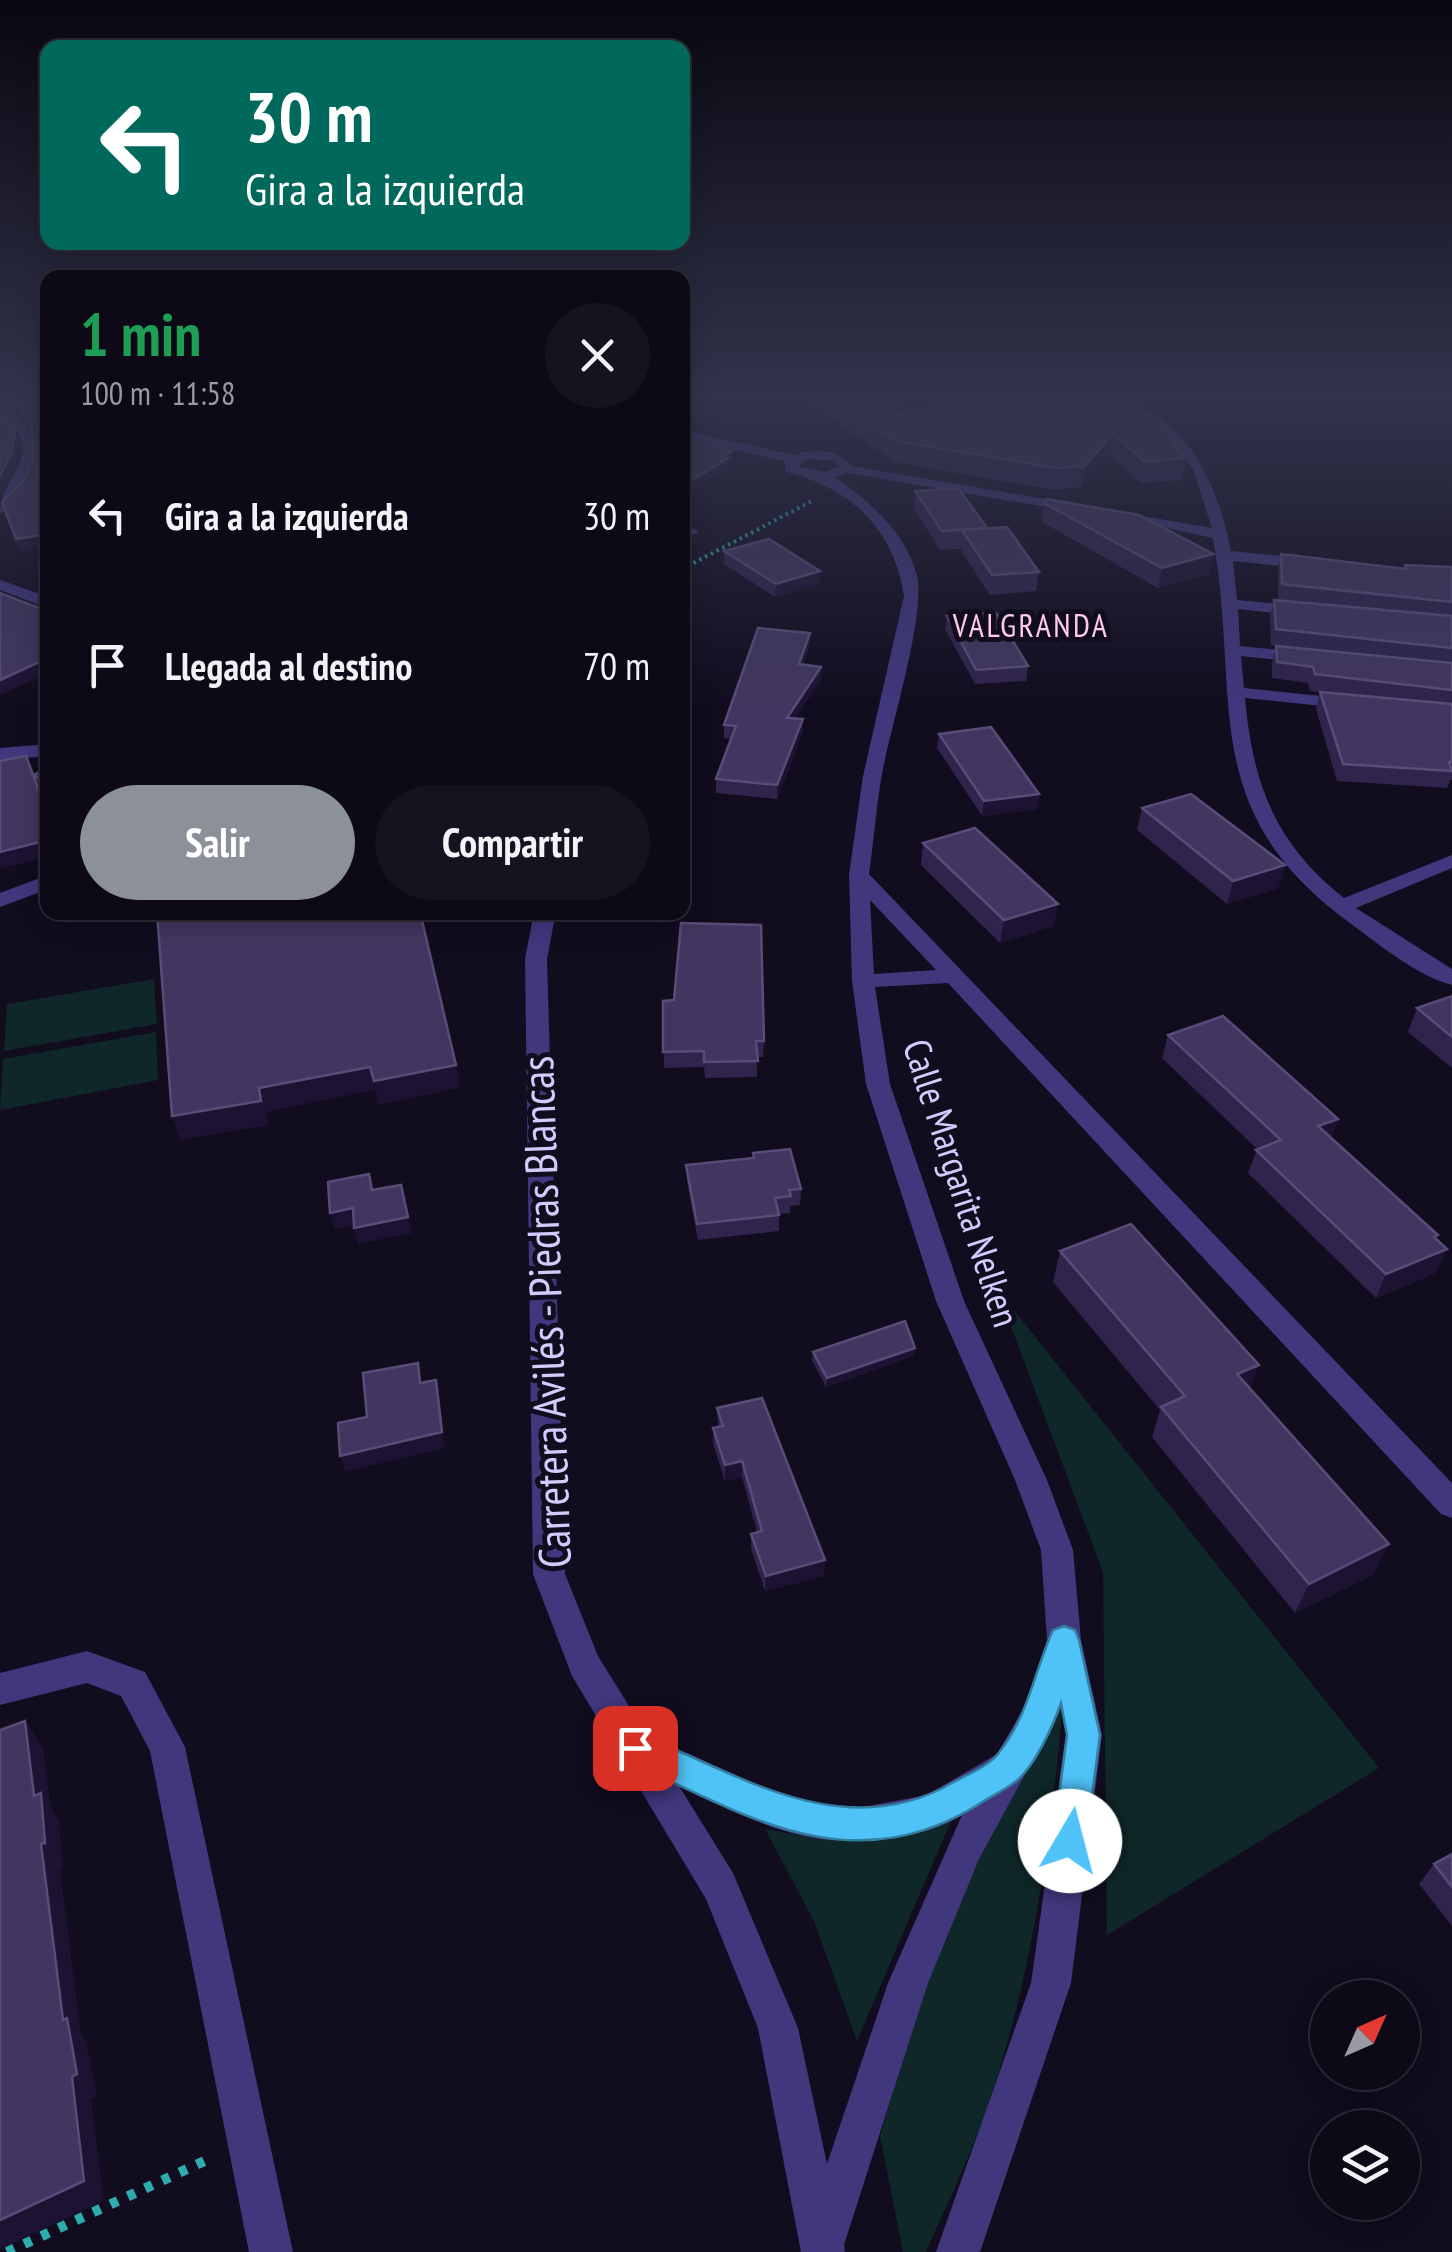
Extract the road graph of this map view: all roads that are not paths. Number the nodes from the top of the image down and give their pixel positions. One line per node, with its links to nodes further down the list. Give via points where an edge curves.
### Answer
1 (853, 499): 20 (street, Calle Margarita Nelken, via 901,547 912,596 872,776)
2 (1022, 499): 5 (street)
3 (1214, 499): 5 (street, via 1193,516)
4 (1215, 499): 6 (street)
5 (1160, 523): 6 (street)
6 (1218, 534): 7 (street)
7 (1222, 555): 8 (street); 11 (street)
8 (1337, 566)
9 (0, 585): 10 (street)
10 (40, 600)
11 (1231, 604): 12 (street); 13 (street)
12 (1323, 612)
13 (1230, 650): 14 (street); 15 (street)
14 (1323, 659)
15 (1234, 692): 16 (street); 23 (street, via 1248,784 1268,827 1313,882)
16 (1376, 706)
17 (40, 751): 18 (street)
18 (0, 754)
19 (1452, 862): 23 (street)
20 (858, 875): 25 (street); 27 (street, Calle Margarita Nelken)
21 (40, 884): 22 (street)
22 (0, 901)
23 (1344, 906): 26 (street)
24 (543, 920): 31 (street, Carretera Avilés - Piedras Blancas, via 536,959 537,1155 549,1574 584,1665)
25 (956, 976): 27 (street); 28 (street)
26 (1452, 978)
27 (862, 981): 29 (street, Calle Margarita Nelken, via 878,1084 950,1301 1057,1550)
28 (1452, 1504)
29 (1064, 1640): 32 (street, via 1044,1706); 35 (street, via 1084,1735 1051,1983)
30 (0, 1689): 34 (street, via 87,1667 133,1684 167,1747)
31 (635, 1748): 32 (street, via 775,1812 822,1824 863,1825 933,1812); 33 (street, Carretera Avilés - Piedras Blancas, via 720,1886 778,2028)
32 (1007, 1768): 33 (street, via 964,1846 908,1983)
33 (823, 2248)
34 (271, 2252)
35 (958, 2252)

